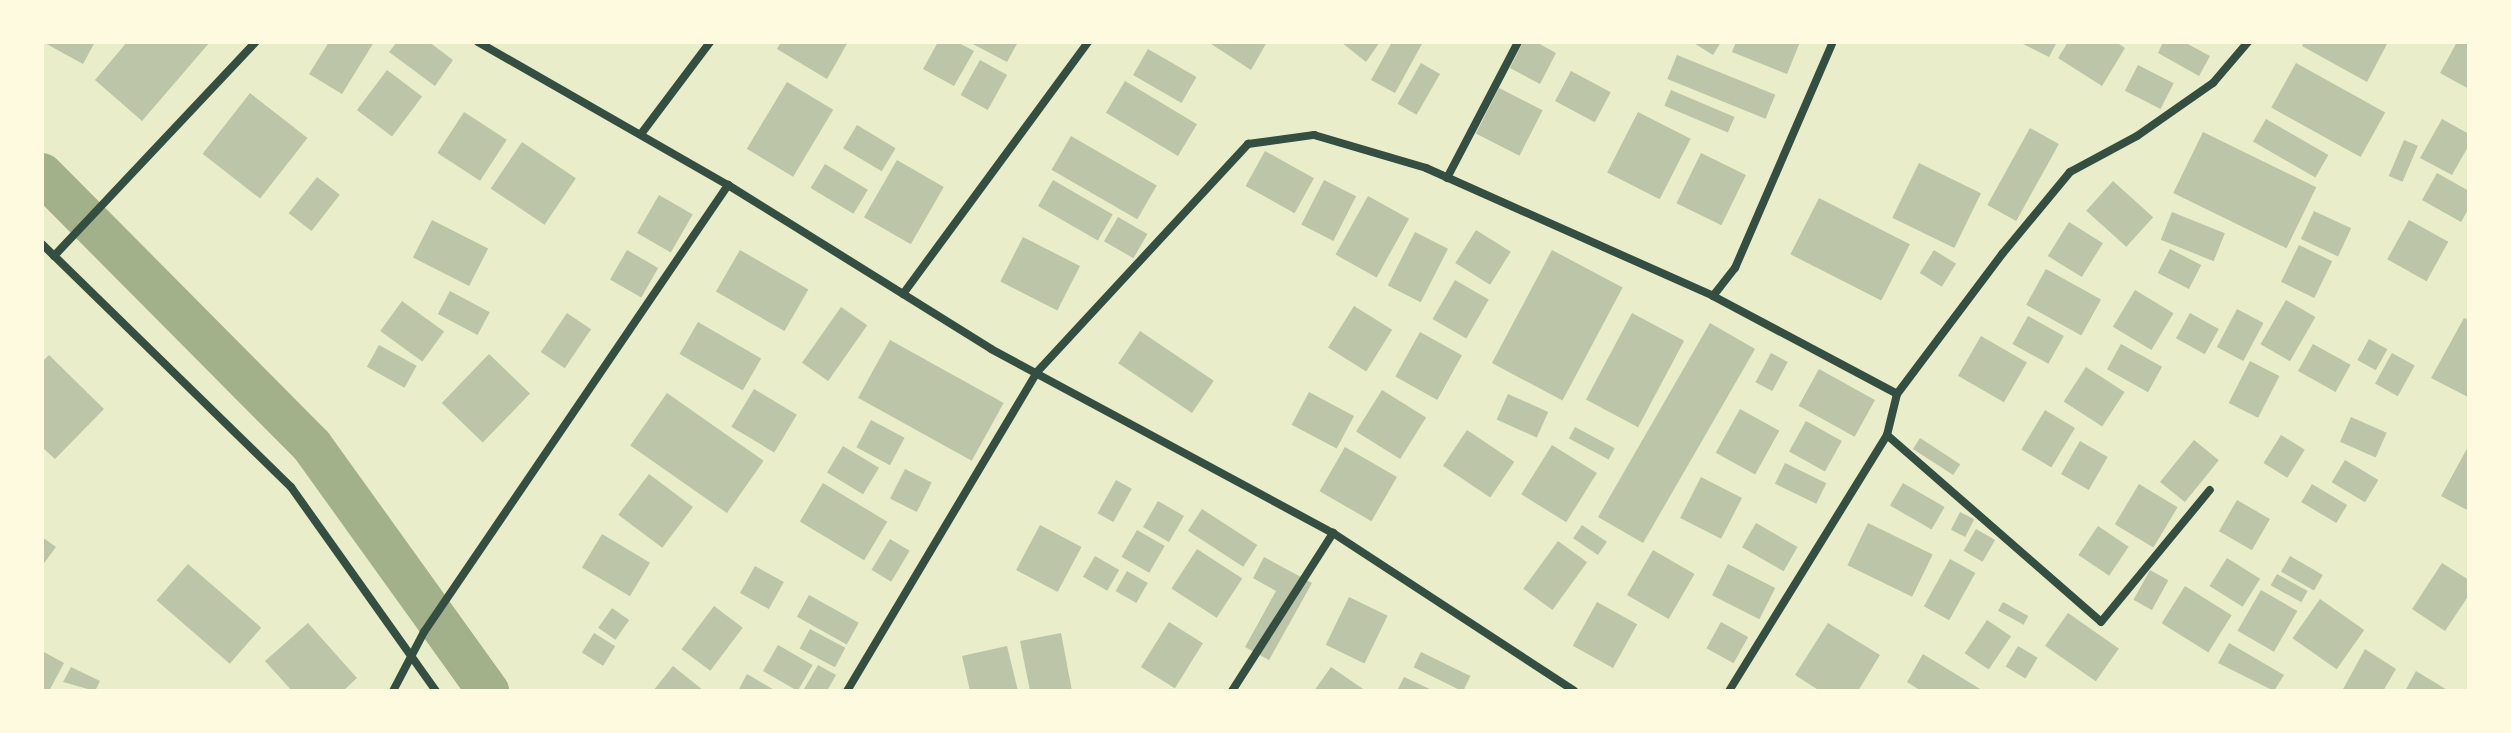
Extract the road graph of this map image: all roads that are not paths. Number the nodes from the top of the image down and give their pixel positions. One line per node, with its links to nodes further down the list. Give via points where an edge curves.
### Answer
1 (256, 42): 12 (street)
2 (478, 42): 8 (street)
3 (710, 42): 8 (street)
4 (1088, 42): 13 (street)
5 (1518, 42): 9 (street)
6 (1833, 42): 14 (street, via 1735,268)
7 (2248, 42): 16 (street, via 2213,83 2137,136 2070,172)
8 (641, 134): 10 (street)
9 (1447, 178): 14 (street); 15 (street, via 1314,135 1248,144)
10 (728, 185): 13 (street); 20 (street)
11 (42, 244): 12 (street)
12 (54, 256): 20 (street, via 291,487)
13 (903, 294): 15 (street)
14 (1713, 296): 16 (street)
15 (1037, 372): 19 (street); 23 (street)
16 (1897, 394): 17 (street)
17 (1887, 435): 18 (street, via 2101,622); 26 (street)
18 (2210, 490)
19 (1333, 533): 24 (street); 25 (street)
20 (411, 657): 21 (street); 22 (street)
21 (393, 691)
22 (436, 691)
23 (847, 691)
24 (1232, 691)
25 (1574, 691)
26 (1729, 691)

